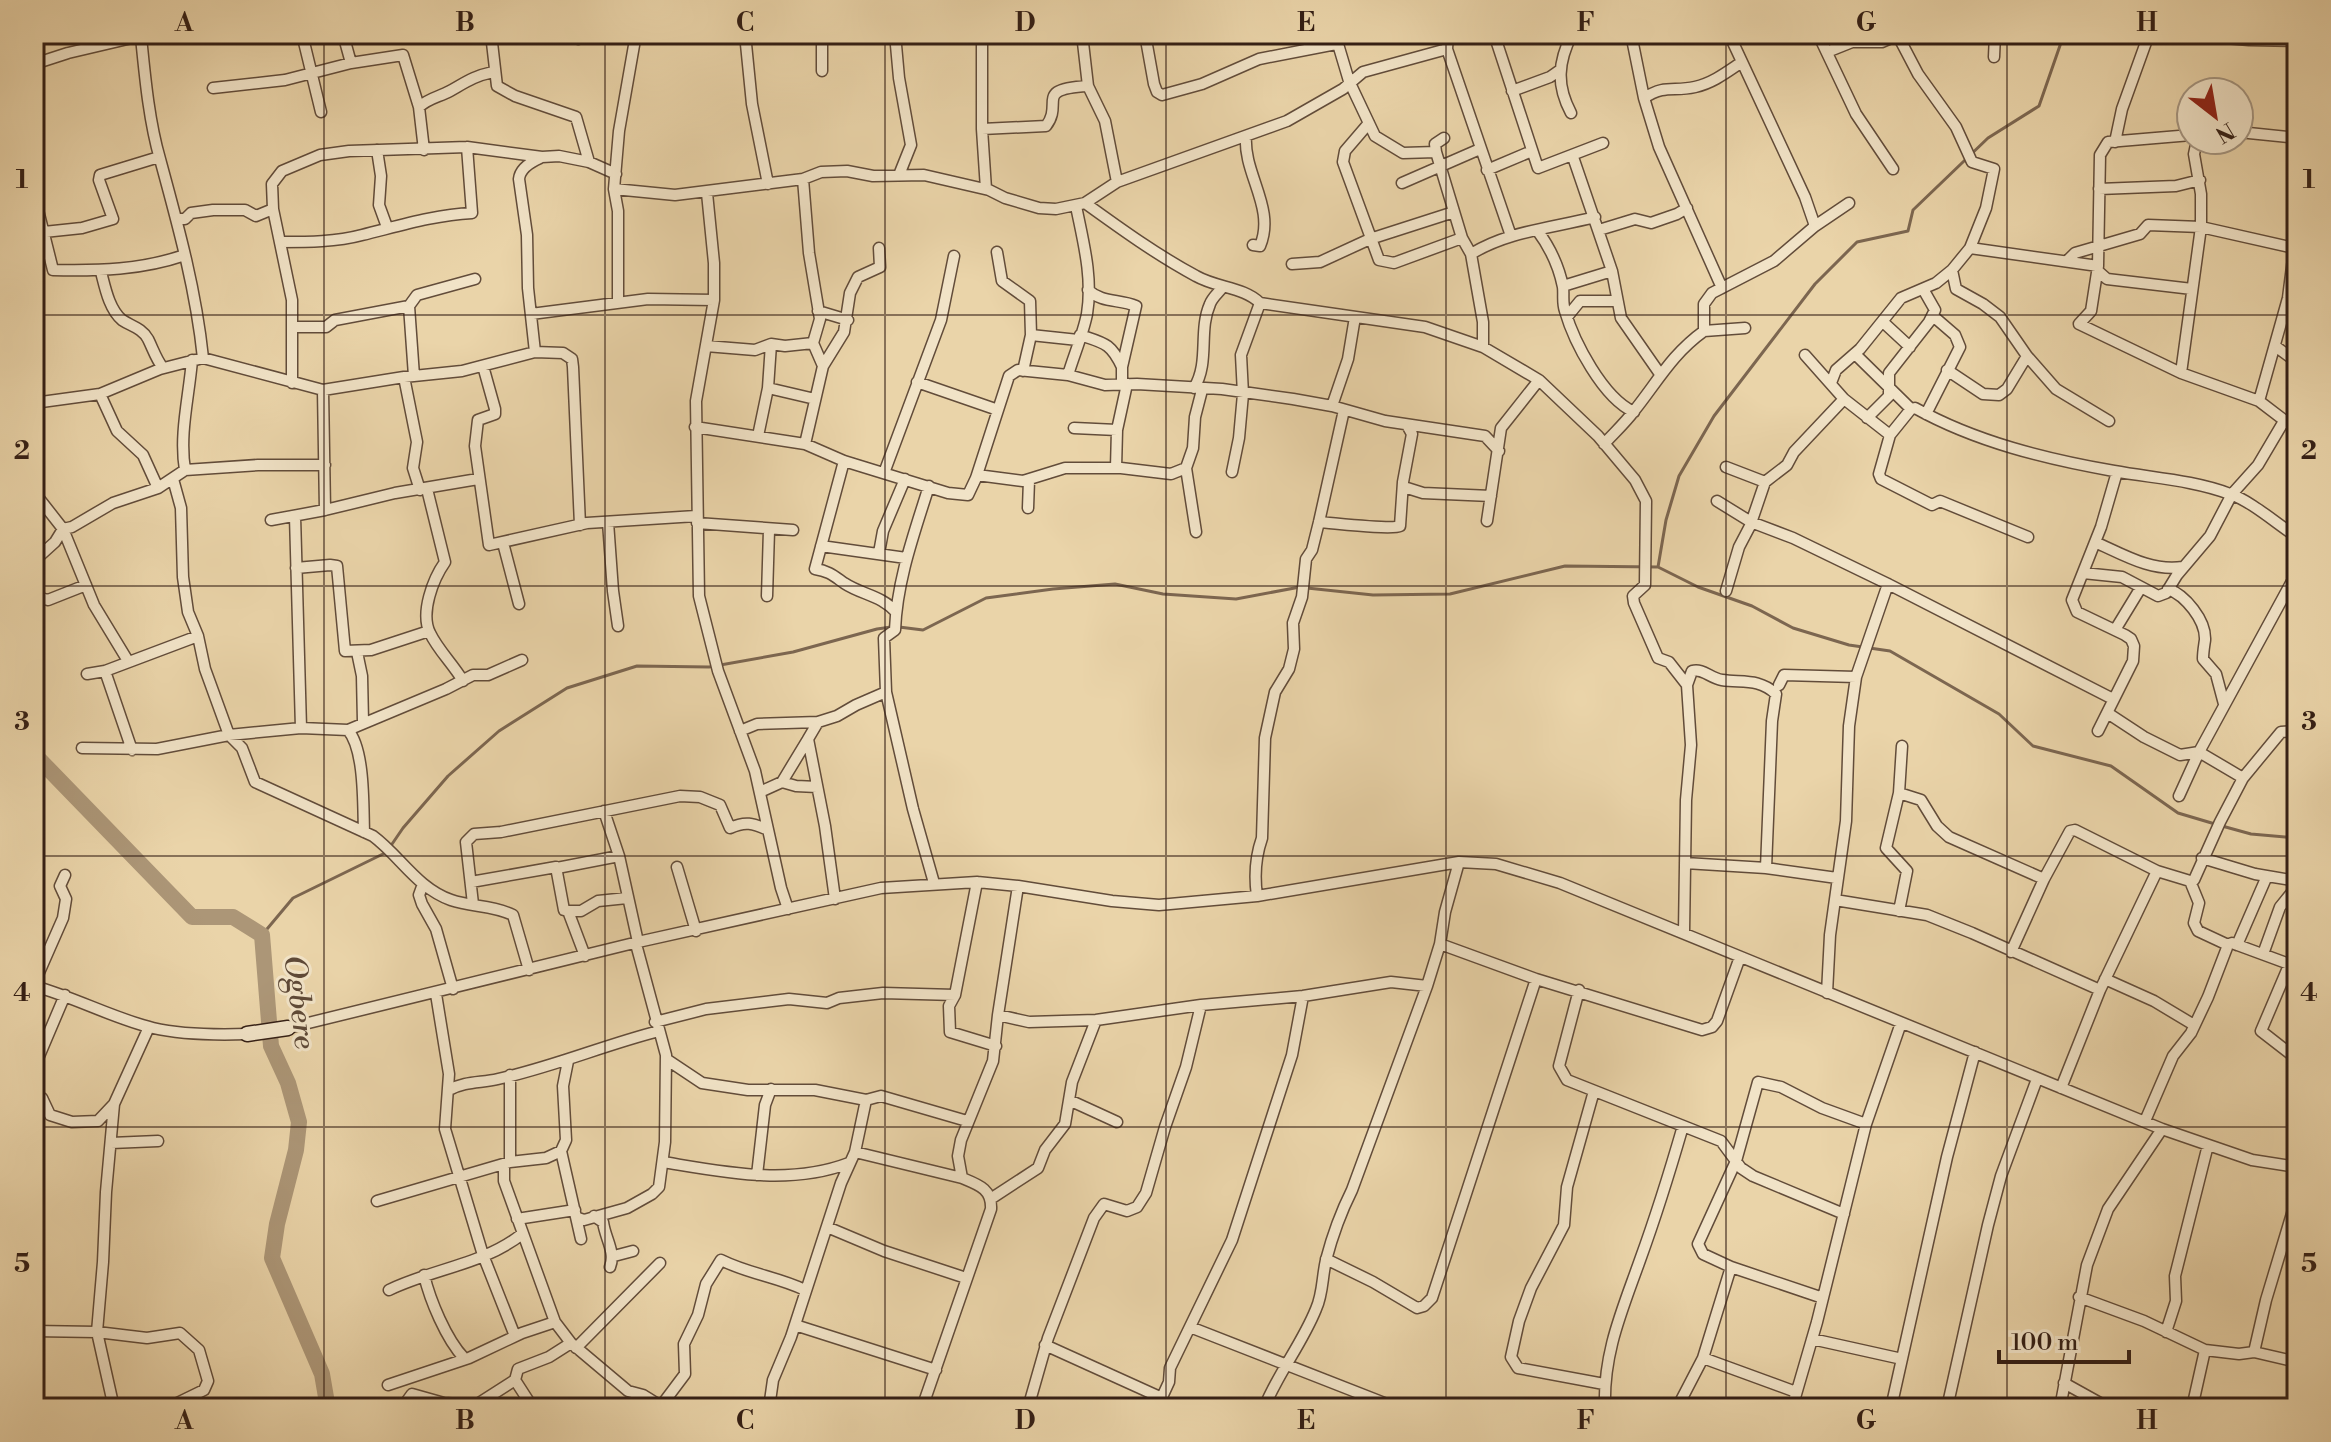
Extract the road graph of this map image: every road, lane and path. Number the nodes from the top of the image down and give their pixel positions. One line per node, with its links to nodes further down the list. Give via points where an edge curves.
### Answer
1 (302, 34): 33 (street)
2 (343, 34): 28 (street)
3 (491, 34): 32 (street)
4 (636, 34): 65 (street)
5 (745, 34): 72 (street)
6 (822, 34): 31 (street)
7 (895, 34): 66 (street, via 911,145)
8 (982, 34): 43 (street)
9 (1082, 34): 35 (street)
10 (1145, 34): 22 (street, via 1154,84 1162,95 1259,59)
11 (1448, 34): 24 (street)
12 (1494, 34): 37 (street)
13 (1572, 34): 30 (street)
14 (1631, 34): 38 (street)
15 (1729, 34): 27 (street)
16 (1818, 34): 25 (street)
17 (1898, 34): 25 (street); 99 (street, via 1972,162 1994,169)
18 (1995, 34): 26 (street)
19 (2149, 34): 49 (street)
20 (2179, 34): 23 (street)
21 (145, 36): 29 (street); 58 (street)
22 (1336, 39): 34 (street)
23 (2297, 41)
24 (1447, 49): 34 (street, via 1363,72); 52 (street)
25 (1827, 52): 63 (street, via 1856,114)
26 (1994, 57)
27 (1742, 62): 38 (street, via 1693,88 1662,88); 85 (street)
28 (351, 63): 33 (street); 39 (street, via 403,55)
29 (34, 64)
30 (1560, 70): 37 (street); 41 (street, via 1560,87)
31 (822, 71)
32 (493, 72): 39 (street, via 464,80); 61 (street, via 499,88 576,117)
33 (311, 74): 36 (street); 40 (street)
34 (1349, 81): 42 (street); 45 (street, via 1287,121)
35 (1088, 86): 43 (street, via 1056,92 1046,126); 70 (street, via 1105,121)
36 (213, 88)
37 (1512, 91): 55 (street)
38 (1644, 98): 79 (street)
39 (419, 107): 54 (street)
40 (321, 112)
41 (1571, 113)
42 (1369, 123): 56 (street, via 1375,136 1403,153); 94 (street, via 1345,151 1343,162)
43 (982, 129): 74 (street)
44 (2255, 134): 48 (street)
45 (1246, 136): 70 (street); 96 (street, via 1264,210 1260,246)
46 (2175, 136): 49 (street)
47 (1444, 138): 56 (street, via 1435,144)
48 (2297, 138)
49 (2115, 142): 75 (street, via 2108,142 2100,155)
50 (1603, 143): 60 (street)
51 (467, 147): 54 (street); 59 (street); 86 (street, via 472,213)
52 (1480, 149): 62 (street); 64 (street)
53 (377, 150): 54 (street); 80 (street, via 320,155 282,171 272,184); 86 (street, via 379,205)
54 (424, 150)
55 (1532, 151): 60 (street, via 1541,169); 64 (street)
56 (1436, 152): 62 (street)
57 (2194, 156): 69 (street)
58 (159, 157): 84 (street); 91 (street, via 100,175 113,219)
59 (542, 157): 61 (street); 124 (street, via 519,179)
60 (1573, 157): 83 (street)
61 (589, 162): 65 (street)
62 (1439, 166): 71 (street); 82 (street)
63 (1893, 169)
64 (1487, 170): 92 (street)
65 (616, 174): 73 (street)
66 (899, 175): 68 (street, via 821,172); 74 (street)
67 (34, 177): 81 (street)
68 (803, 179): 72 (street); 123 (street)
69 (2200, 180): 75 (street); 87 (street)
70 (1117, 182): 78 (street)
71 (1402, 183)
72 (768, 184): 76 (street)
73 (614, 189): 76 (street); 120 (street)
74 (986, 189): 78 (street, via 1039,208)
75 (2099, 189): 97 (street)
76 (707, 193): 118 (street)
77 (1849, 203): 85 (street)
78 (1080, 204): 113 (street); 117 (street)
79 (1687, 208): 90 (street, via 1651,223 1635,219); 114 (street)
80 (273, 209): 84 (street, via 256,216 245,210 213,210); 95 (street)
81 (36, 210): 91 (street)
82 (1454, 212): 93 (street); 94 (street)
83 (1595, 217): 89 (street); 90 (street)
84 (177, 219): 102 (street)
85 (1815, 226): 114 (street, via 1774,261)
86 (387, 227): 95 (street, via 320,241)
87 (2201, 227): 97 (street, via 2148,225 2140,234); 104 (street); 116 (street)
88 (2297, 227): 104 (street)
89 (1537, 230): 92 (street); 112 (street)
90 (1599, 230): 109 (street)
91 (44, 232): 110 (street, via 53,270)
92 (1511, 236): 101 (street)
93 (1462, 238): 94 (street, via 1388,264 1379,260); 101 (street)
94 (1370, 239): 106 (street, via 1320,262)
95 (281, 242): 130 (street)
96 (1253, 245)
97 (2100, 246): 105 (street); 107 (street)
98 (879, 248): 128 (street, via 880,267 858,277 850,293)
99 (1970, 248): 105 (street); 108 (street)
100 (997, 252): 133 (street, via 1002,281 1030,301)
101 (1471, 254): 139 (street)
102 (185, 255): 110 (street, via 151,266); 145 (street, via 199,311)
103 (954, 256): 158 (street, via 941,320)
104 (2295, 256): 138 (street)
105 (2067, 261): 107 (street)
106 (1292, 264)
107 (2098, 268): 116 (street, via 2107,279); 153 (street, via 2091,311 2079,324)
108 (1952, 270): 115 (street); 144 (street, via 1956,289 2000,317)
109 (1612, 271): 112 (street); 119 (street)
110 (101, 272): 150 (street, via 109,300 122,319 148,338)
111 (475, 279): 122 (street, via 423,292)
112 (1563, 286): 127 (street)
113 (1222, 288): 121 (street, via 1248,293); 164 (street, via 1210,304)
114 (1722, 288): 131 (street, via 1704,304)
115 (1923, 289): 125 (street, via 1934,304); 129 (street, via 1901,298)
116 (2192, 289): 153 (street)
117 (1088, 290): 134 (street); 149 (street, via 1098,299 1136,306)
118 (714, 300): 120 (street); 137 (street)
119 (1616, 301): 127 (street, via 1580,301); 154 (street, via 1621,318)
120 (618, 303): 124 (street)
121 (1260, 303): 126 (street); 167 (street, via 1241,355)
122 (409, 306): 130 (street, via 335,320 326,327); 156 (street)
123 (818, 311): 128 (street); 135 (street)
124 (531, 314): 141 (street)
125 (1933, 316): 140 (street); 151 (street, via 1959,342)
126 (1355, 317): 139 (street, via 1425,327); 172 (street)
127 (1567, 317): 176 (street, via 1604,384)
128 (848, 320): 148 (street)
129 (1883, 322): 140 (street); 142 (street)
130 (294, 327): 159 (street)
131 (1708, 327): 132 (street); 154 (street)
132 (1745, 328)
133 (1031, 335): 134 (street); 152 (street)
134 (1079, 338): 149 (street, via 1107,344); 155 (street)
135 (813, 343): 136 (street); 148 (street)
136 (771, 344): 137 (street, via 755,350); 162 (street)
137 (706, 346): 182 (street)
138 (2275, 346): 146 (street); 170 (street)
139 (1483, 347): 157 (street)
140 (1910, 347): 163 (street, via 1889,373)
141 (535, 352): 147 (street); 225 (street, via 563,353 572,359)
142 (1855, 354): 160 (street, via 1836,370); 163 (street)
143 (1805, 355): 160 (street)
144 (2027, 356): 151 (street, via 1999,395 1983,394); 179 (street, via 2056,389)
145 (198, 359): 150 (street); 159 (street); 197 (street, via 184,424)
146 (2297, 362)
147 (483, 366): 156 (street); 204 (street, via 495,414 481,417 476,425)
148 (823, 366): 168 (street)
149 (1122, 367): 161 (street)
150 (163, 368): 166 (street)
151 (1947, 370): 177 (street)
152 (1023, 371): 155 (street); 174 (street, via 1009,376)
153 (2181, 373): 170 (street)
154 (1660, 374): 176 (street)
155 (1068, 375): 161 (street, via 1105,385)
156 (409, 377): 165 (street); 211 (street, via 417,442 413,468)
157 (1539, 380): 184 (street); 191 (street)
158 (917, 382): 174 (street); 201 (street)
159 (292, 383): 165 (street)
160 (1831, 383): 169 (street)
161 (1124, 384): 164 (street); 185 (street)
162 (768, 388): 168 (street); 188 (street)
163 (1891, 388): 173 (street); 178 (street)
164 (1198, 389): 167 (street); 198 (street, via 1193,448)
165 (323, 390): 194 (street)
166 (100, 394): 171 (street); 210 (street, via 117,431 143,455)
167 (1243, 394): 172 (street); 199 (street)
168 (815, 399): 190 (street)
169 (1844, 399): 178 (street); 207 (street, via 1787,465)
170 (2259, 401): 180 (street)
171 (34, 403)
172 (1332, 406): 175 (street)
173 (1911, 409): 177 (street); 187 (street)
174 (998, 410): 202 (street)
175 (1344, 410): 181 (street); 223 (street)
176 (1634, 412): 191 (street)
177 (1926, 414): 200 (street, via 2044,457)
178 (1867, 418): 187 (street)
179 (2109, 421)
180 (2284, 421): 186 (street); 213 (street, via 2258,465)
181 (1407, 425): 189 (street); 209 (street, via 1412,434)
182 (695, 427): 188 (street); 219 (street)
183 (1074, 428): 185 (street)
184 (1501, 428): 189 (street); 192 (street)
185 (1117, 430): 196 (street)
186 (2297, 430)
187 (1890, 435): 230 (street, via 1879,474 1886,483 1932,505 1940,501)
188 (758, 436): 190 (street)
189 (1485, 436): 192 (street)
190 (805, 444): 193 (street)
191 (1604, 444): 262 (street, via 1635,480 1648,505 1645,585 1633,596 1634,603 1658,658 1669,662)
192 (1499, 451): 214 (street)
193 (844, 461): 201 (street); 234 (street)
194 (325, 465): 197 (street); 217 (street)
195 (1726, 467): 207 (street)
196 (1116, 468): 198 (street); 206 (street, via 1065,468)
197 (185, 470): 203 (street)
198 (1184, 472): 229 (street)
199 (1232, 472)
200 (2117, 472): 213 (street); 232 (street)
201 (884, 473): 205 (street)
202 (977, 475): 206 (street); 208 (street, via 968,495)
203 (173, 479): 210 (street); 254 (street, via 181,508 188,612)
204 (478, 479): 211 (street); 233 (street, via 489,545)
205 (905, 479): 208 (street); 235 (street)
206 (1029, 480): 216 (street)
207 (1765, 482): 224 (street)
208 (929, 486): 236 (street)
209 (1404, 487): 214 (street, via 1423,493); 223 (street, via 1400,526 1395,529)
210 (158, 488): 226 (street, via 113,503)
211 (424, 489): 217 (street); 253 (street, via 445,562 428,600)
212 (34, 492): 226 (street)
213 (2232, 494): 231 (street); 238 (street, via 2210,536)
214 (1491, 496): 221 (street)
215 (1717, 501): 224 (street)
216 (1028, 508)
217 (325, 510): 218 (street)
218 (295, 516): 220 (street); 239 (street)
219 (697, 519): 222 (street); 227 (street); 272 (street, via 699,596)
220 (271, 520)
221 (1487, 521)
222 (608, 522): 225 (street); 251 (street)
223 (1319, 522): 309 (street, via 1293,623 1294,649 1275,692 1265,738 1262,838 1254,874)
224 (1751, 522): 242 (street); 247 (street)
225 (580, 525): 233 (street)
226 (63, 529): 237 (street); 243 (street)
227 (769, 530): 228 (street); 248 (street)
228 (793, 530)
229 (1196, 532)
230 (2028, 537)
231 (2297, 537)
232 (2095, 542): 238 (street, via 2146,565); 241 (street)
233 (503, 543): 249 (street)
234 (821, 546): 235 (street); 250 (street, via 815,569 882,599)
235 (879, 553): 236 (street)
236 (906, 558): 250 (street)
237 (34, 561)
238 (2185, 567): 246 (street)
239 (296, 568): 255 (street, via 337,566 345,651); 270 (street)
240 (2297, 572): 266 (street)
241 (2083, 573): 245 (street, via 2122,577); 252 (street, via 2073,605)
242 (1888, 584): 260 (street); 265 (street)
243 (86, 585): 244 (street, via 48,600); 257 (street)
244 (34, 586)
245 (2140, 589): 246 (street, via 2158,596); 252 (street)
246 (2168, 589): 266 (street, via 2183,598 2203,629 2203,659 2216,674)
247 (1726, 591)
248 (767, 596)
249 (519, 604)
250 (896, 622): 264 (street, via 884,638)
251 (618, 626)
252 (2115, 630): 265 (street, via 2134,646 2133,661)
253 (429, 631): 255 (street); 261 (street)
254 (198, 636): 257 (street); 275 (street)
255 (357, 652): 268 (street)
256 (522, 660): 261 (street)
257 (128, 661): 258 (street)
258 (105, 671): 259 (street); 279 (street)
259 (87, 674)
260 (1856, 677): 263 (street, via 1784,675); 300 (street)
261 (463, 681): 268 (street)
262 (1687, 685): 293 (street, via 1691,745); 296 (street, via 1698,669 1722,680 1768,686 1776,694)
263 (1779, 685)
264 (886, 692): 269 (street); 305 (street)
265 (2113, 699): 267 (street)
266 (2224, 704): 280 (street)
267 (2109, 714): 273 (street); 280 (street, via 2180,755)
268 (363, 722): 271 (street)
269 (818, 722): 272 (street, via 757,724); 276 (street)
270 (301, 728): 271 (street); 275 (street)
271 (348, 730): 289 (street, via 361,774)
272 (740, 731): 284 (street)
273 (2098, 731)
274 (2297, 731): 281 (street, via 2281,732)
275 (229, 735): 279 (street); 289 (street, via 242,748 255,782)
276 (808, 739): 282 (street); 283 (street)
277 (1902, 746): 285 (street)
278 (82, 748): 279 (street)
279 (132, 750)
280 (2199, 752): 281 (street); 286 (street)
281 (2243, 778): 291 (street)
282 (782, 782): 283 (street); 284 (street)
283 (817, 787): 311 (street)
284 (760, 792): 288 (street)
285 (1899, 793): 301 (street, via 1921,800 1949,837); 316 (street, via 1886,848 1907,871)
286 (2179, 796)
287 (604, 811): 288 (street, via 675,796 700,797 720,805 730,828 754,823); 290 (street); 303 (street, via 474,834 466,842)
288 (768, 830): 314 (street)
289 (364, 832): 306 (street)
290 (619, 856): 295 (street); 310 (street)
291 (2202, 858): 299 (street); 302 (street)
292 (1459, 862): 309 (street); 318 (street, via 1526,872); 320 (street)
293 (1685, 863): 296 (street); 318 (street)
294 (677, 867): 317 (street)
295 (557, 868): 303 (street); 315 (street)
296 (1766, 868): 300 (street)
297 (2157, 871): 301 (street, via 2072,830); 302 (street); 329 (street)
298 (65, 875): 330 (street, via 60,886 66,899 63,918)
299 (2267, 876): 307 (street); 321 (street)
300 (1837, 878): 312 (street)
301 (2044, 879): 322 (street)
302 (2190, 881): 321 (street, via 2199,903 2194,923 2198,931)
303 (471, 882): 313 (street)
304 (977, 882): 305 (street); 308 (street); 338 (street)
305 (934, 883): 311 (street)
306 (423, 884): 313 (street, via 451,900); 332 (street, via 419,895 436,929)
307 (2297, 884): 323 (street, via 2280,907)
308 (1018, 886): 309 (street, via 1159,905); 341 (street)
309 (1257, 896)
310 (627, 898): 315 (street); 319 (street)
311 (835, 899): 314 (street)
312 (1835, 900): 316 (street); 335 (street)
313 (473, 904): 327 (street, via 513,915)
314 (788, 909): 317 (street)
315 (568, 911): 324 (street)
316 (1899, 911): 322 (street, via 1927,915)
317 (696, 931): 319 (street)
318 (1684, 932): 325 (street)
319 (637, 943): 324 (street); 345 (street)
320 (1440, 944): 328 (street); 331 (street)
321 (2232, 945): 323 (street); 344 (street)
322 (2011, 952): 334 (street)
323 (2263, 954): 326 (street)
324 (585, 956): 327 (street)
325 (1740, 957): 333 (street, via 1717,1021 1702,1030); 335 (street)
326 (2293, 965): 352 (street, via 2261,1031)
327 (529, 970): 332 (street)
328 (1536, 979): 333 (street); 396 (street, via 1432,1298 1417,1308)
329 (2105, 979): 334 (street); 344 (street)
330 (34, 985): 337 (street)
331 (1427, 986): 339 (street, via 1391,982); 396 (street)
332 (453, 989): 336 (street)
333 (1579, 990): 360 (street, via 1559,1066 1567,1080)
334 (2100, 990): 358 (street)
335 (1827, 993): 343 (street)
336 (436, 994): 347 (street); 357 (street)
337 (65, 995): 346 (street); 354 (street)
338 (955, 995): 345 (street, via 883,993 827,1003 789,999 706,1009); 349 (street, via 949,1006 950,1032)
339 (1303, 996): 340 (street); 407 (street, via 1292,1055 1239,1220)
340 (1201, 1005): 342 (street); 413 (street, via 1146,1193 1137,1207 1127,1211 1104,1204 1094,1218)
341 (998, 1015): 342 (street, via 1029,1022); 349 (street)
342 (1096, 1020): 363 (street)
343 (1901, 1023): 350 (street); 368 (street)
344 (2194, 1025): 366 (street, via 2173,1056)
345 (657, 1026): 351 (street); 353 (street)
346 (149, 1027): 348 (street); 364 (street)
347 (288, 1028): 348 (street)
348 (247, 1034)
349 (996, 1046): 365 (street)
350 (1975, 1052): 356 (street); 419 (street)
351 (666, 1059): 359 (street, via 702,1083); 377 (street)
352 (2297, 1059)
353 (568, 1061): 355 (street); 374 (street, via 563,1086 566,1140)
354 (34, 1068)
355 (510, 1075): 357 (street); 378 (street)
356 (2037, 1079): 358 (street); 444 (street, via 2001,1176)
357 (453, 1085): 382 (street, via 445,1129)
358 (2061, 1088): 366 (street)
359 (771, 1089): 362 (street, via 815,1090); 381 (street)
360 (1594, 1091): 369 (street); 425 (street, via 1567,1187 1564,1225 1531,1288 1511,1357 1518,1368)
361 (34, 1094): 364 (street, via 50,1115 72,1122 98,1121)
362 (866, 1100): 365 (street, via 881,1096); 375 (street)
363 (1069, 1100): 367 (street); 385 (street, via 1065,1124 1038,1168)
364 (115, 1103): 372 (street)
365 (967, 1121): 383 (street, via 958,1156)
366 (2145, 1121): 370 (street)
367 (1117, 1122)
368 (1866, 1124): 376 (street, via 1758,1082); 388 (street)
369 (1683, 1126): 376 (street, via 1721,1141); 425 (street, via 1609,1347)
370 (2162, 1129): 373 (street); 403 (street, via 2108,1209)
371 (158, 1141): 372 (street)
372 (111, 1143): 409 (street)
373 (2208, 1145): 380 (street, via 2252,1160); 410 (street)
374 (561, 1151): 378 (street); 387 (street)
375 (855, 1152): 379 (street); 383 (street)
376 (1736, 1161): 388 (street, via 1753,1176); 398 (street, via 1698,1244 1703,1254)
377 (663, 1162): 381 (street); 389 (street, via 659,1187 652,1194 627,1208)
378 (507, 1163): 382 (street); 390 (street, via 504,1181)
379 (849, 1163): 381 (street, via 793,1176); 391 (street)
380 (2297, 1167)
381 (757, 1175)
382 (458, 1176): 386 (street); 395 (street)
383 (962, 1178): 385 (street)
384 (2297, 1197): 416 (street)
385 (992, 1198): 400 (street)
386 (377, 1201)
387 (577, 1214): 389 (street, via 584,1220); 390 (street); 393 (street)
388 (1844, 1214): 404 (street)
389 (594, 1216): 394 (street, via 603,1222 612,1262)
390 (517, 1219): 392 (street)
391 (827, 1227): 400 (street); 402 (street)
392 (522, 1234): 395 (street); 405 (street)
393 (581, 1239)
394 (633, 1251)
395 (483, 1255): 399 (street); 411 (street)
396 (1326, 1259): 421 (street, via 1318,1305)
397 (660, 1263): 414 (street)
398 (1731, 1267): 404 (street); 418 (street)
399 (424, 1275): 401 (street); 417 (street, via 429,1297)
400 (966, 1278): 422 (street)
401 (389, 1290)
402 (805, 1290): 406 (street); 431 (street, via 721,1260 706,1284 684,1344 685,1374)
403 (2079, 1297): 410 (street); 424 (street)
404 (1823, 1298): 412 (street)
405 (555, 1322): 411 (street); 414 (street)
406 (795, 1325): 422 (street); 435 (street, via 773,1380)
407 (1190, 1327): 421 (street); 428 (street)
408 (34, 1331): 409 (street)
409 (97, 1332): 429 (street); 433 (street, via 147,1338 180,1333 199,1350 208,1381 204,1390)
410 (2166, 1332): 415 (street)
411 (515, 1336): 417 (street)
412 (1812, 1339): 419 (street); 427 (street)
413 (1045, 1345): 428 (street); 437 (street)
414 (574, 1346): 423 (street, via 518,1369); 431 (street, via 628,1391)
415 (2205, 1350): 416 (street); 447 (street)
416 (2254, 1352): 420 (street)
417 (464, 1358): 426 (street)
418 (1703, 1358): 427 (street); 441 (street)
419 (1902, 1359): 443 (street)
420 (2297, 1362)
421 (1287, 1365): 438 (street); 439 (street)
422 (936, 1370): 436 (street)
423 (515, 1380): 430 (street, via 476,1405 412,1394); 434 (street)
424 (2064, 1383): 445 (street); 446 (street)
425 (1604, 1384): 440 (street)
426 (388, 1385)
427 (1796, 1392): 442 (street)
428 (1160, 1403)
429 (113, 1404): 432 (street)
430 (404, 1405)
431 (662, 1407)
432 (100, 1408)
433 (167, 1408)
434 (533, 1408)
435 (769, 1408)
436 (922, 1408)
437 (1028, 1408)
438 (1264, 1408)
439 (1397, 1408)
440 (1605, 1408)
441 (1677, 1408)
442 (1792, 1408)
443 (1891, 1408)
444 (1947, 1408)
445 (2060, 1408)
446 (2109, 1408)
447 (2192, 1408)

